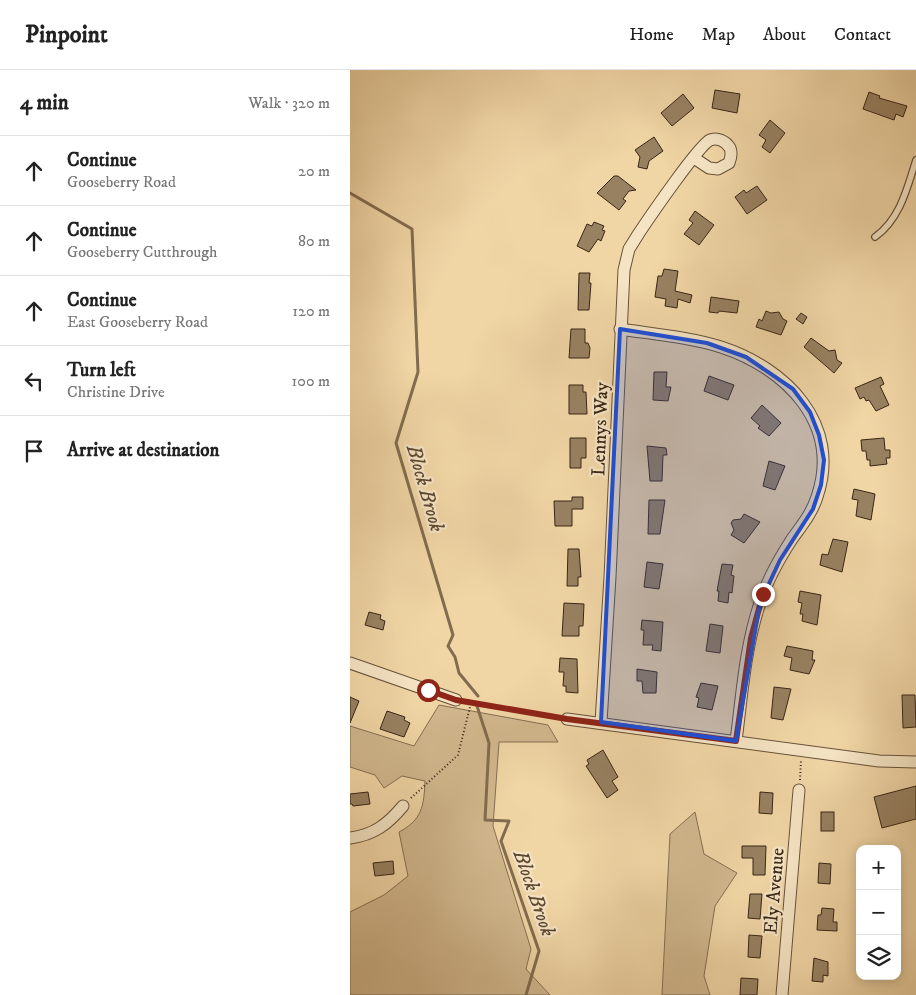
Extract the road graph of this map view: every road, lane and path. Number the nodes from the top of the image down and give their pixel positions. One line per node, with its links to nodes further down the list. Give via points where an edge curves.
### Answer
1 (694, 158): 4 (street, Lennys Way, via 629,249 624,270)
2 (916, 160): 3 (lane, via 898,214)
3 (875, 237)
4 (620, 329): 9 (street, Lennys Way); 10 (street, via 707,343 746,357 793,389 810,412 820,435 824,460 821,486 813,509 780,560 760,603 749,646)
5 (350, 663): 6 (street)
6 (456, 700): 7 (path)
7 (471, 703): 8 (path); 14 (path, via 458,755)
8 (567, 719): 9 (street)
9 (601, 722): 10 (street)
10 (736, 741): 11 (street)
11 (802, 750): 12 (street, via 879,761); 13 (path)
12 (916, 762)
13 (799, 790): 16 (street, Ely Avenue)
14 (403, 806): 15 (street, via 376,832)
15 (350, 838)
16 (782, 995)

